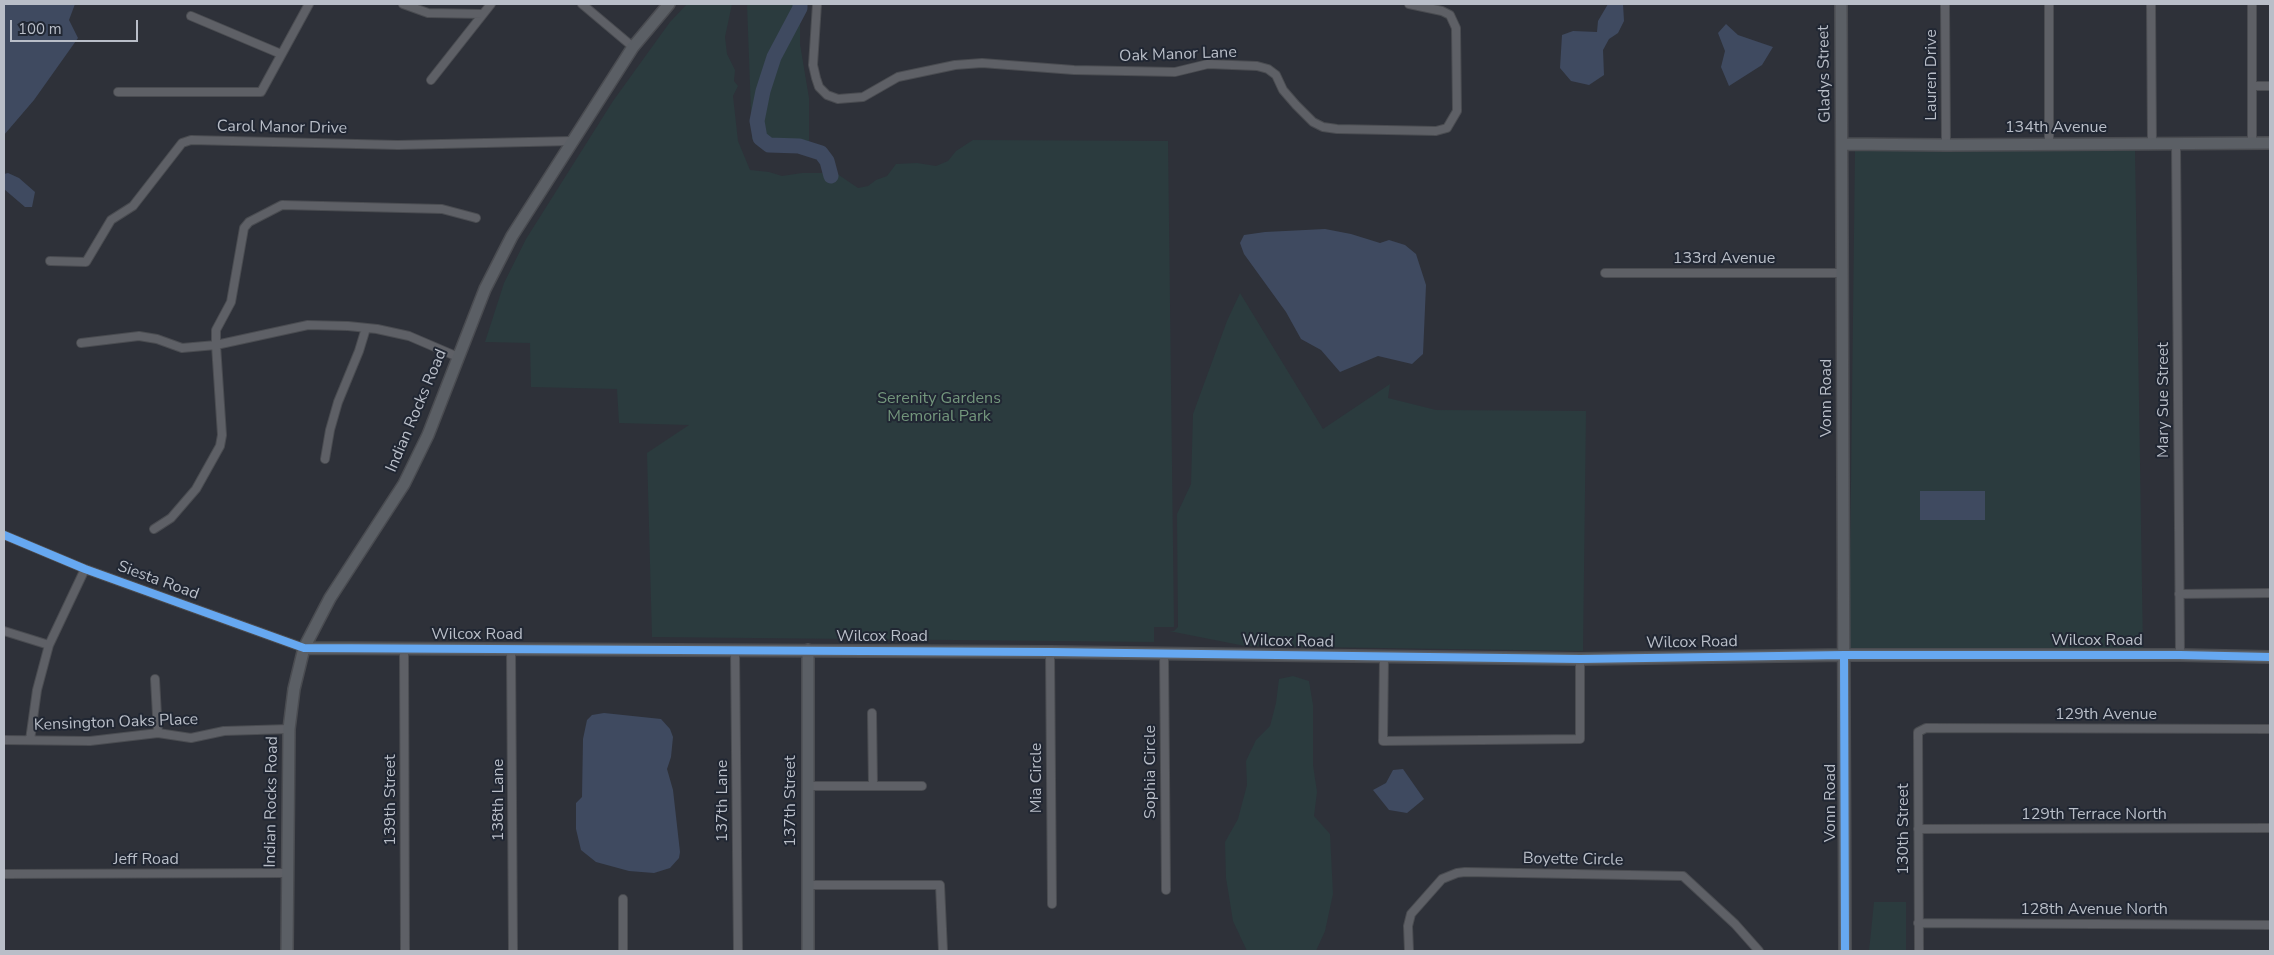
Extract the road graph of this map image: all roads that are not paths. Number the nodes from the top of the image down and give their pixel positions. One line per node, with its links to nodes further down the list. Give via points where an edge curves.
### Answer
1 (308, 4): 16 (street)
2 (403, 4): 13 (street, via 434,14)
3 (491, 4): 13 (street)
4 (582, 4): 15 (street)
5 (669, 4): 15 (street, Indian Rocks Road)
6 (817, 4): 7 (street, Oak Manor Lane, via 813,65 819,88 838,99 863,97 898,77 973,63 1175,72 1208,64 1257,66 1276,76 1296,105 1323,127 1436,131 1447,128 1457,111 1456,28 1450,15)
7 (1409, 4)
8 (1840, 4): 24 (street, Gladys Street)
9 (1946, 4): 28 (street, Lauren Drive)
10 (2049, 4): 25 (street)
11 (2151, 4): 27 (street)
12 (2252, 4): 18 (street)
13 (483, 14): 17 (street)
14 (191, 16): 16 (street)
15 (633, 47): 21 (street, Indian Rocks Road)
16 (281, 54): 20 (street, via 261,92)
17 (431, 80)
18 (2252, 86): 19 (street); 22 (street)
19 (2270, 86)
20 (118, 92)
21 (572, 141): 30 (street, Carol Manor Drive, via 398,145 190,140 182,143 134,206 111,220 86,262); 36 (street, Indian Rocks Road, via 498,262)
22 (2252, 143): 23 (street, 134th Avenue); 26 (street, 134th Avenue)
23 (2270, 143)
24 (1842, 144): 28 (street, 134th Avenue); 32 (street, Vonn Road)
25 (2049, 144): 27 (street, 134th Avenue); 28 (street, 134th Avenue)
26 (2176, 144): 27 (street, 134th Avenue); 42 (street, Mary Sue Street)
27 (2152, 145)
28 (1946, 146)
29 (476, 218): 35 (street, via 442,209 305,205 282,205 263,214 244,228 231,302 216,330)
30 (50, 261)
31 (1605, 273): 32 (street, 133rd Avenue)
32 (1842, 273): 52 (street, Vonn Road)
33 (366, 328): 35 (street, via 308,325); 36 (street, via 408,336); 37 (street, via 338,402)
34 (81, 343): 35 (street, via 139,336 182,348)
35 (216, 345): 38 (street, via 220,446 196,489 171,518)
36 (458, 357): 45 (street, Indian Rocks Road, via 428,435 404,484 330,598)
37 (325, 458)
38 (154, 529)
39 (4, 535): 40 (street, Siesta Road)
40 (86, 569): 44 (street); 45 (street, Siesta Road)
41 (2270, 593): 42 (street)
42 (2179, 594): 53 (street, Mary Sue Street)
43 (4, 631): 44 (street)
44 (49, 645): 64 (street, via 37,690)
45 (304, 648): 46 (street, Wilcox Road); 60 (street, Indian Rocks Road)
46 (404, 648): 47 (street, Wilcox Road); 79 (street, 139th Street)
47 (511, 649): 49 (street, Wilcox Road); 80 (street, 138th Lane)
48 (808, 650): 49 (street, Wilcox Road); 50 (street, Wilcox Road); 65 (street, 137th Street)
49 (735, 651): 82 (street, 137th Lane)
50 (1050, 652): 51 (street, Wilcox Road); 75 (street, Mia Circle)
51 (1164, 654): 54 (street, Wilcox Road); 73 (street, Sophia Circle)
52 (1844, 655): 53 (street, Wilcox Road); 56 (street, Wilcox Road); 87 (street, Vonn Road)
53 (2180, 655): 55 (street, Wilcox Road)
54 (1384, 657): 56 (street, Wilcox Road); 56 (street, via 1383,741 1580,739)
55 (2270, 657)
56 (1580, 658)
57 (155, 679): 62 (street)
58 (872, 713): 66 (street)
59 (1942, 728): 61 (street, 129th Avenue); 69 (street, 130th Street, via 1926,728 1918,732)
60 (289, 729): 62 (street, Kensington Oaks Place, via 224,731 191,738); 70 (street, Indian Rocks Road)
61 (2270, 729)
62 (158, 733): 64 (street, Kensington Oaks Place, via 90,741)
63 (4, 740): 64 (street, Kensington Oaks Place)
64 (30, 740)
65 (807, 786): 66 (street); 72 (street, 137th Street)
66 (873, 786): 67 (street)
67 (922, 786)
68 (2270, 828): 69 (street, 129th Terrace North)
69 (1918, 829): 76 (street, 130th Street)
70 (287, 873): 71 (street, Jeff Road); 78 (street, Indian Rocks Road)
71 (4, 874)
72 (808, 885): 83 (street, 137th Street); 84 (street, via 940,885)
73 (1166, 890)
74 (622, 899): 81 (street)
75 (1052, 904)
76 (1918, 923): 77 (street, 128th Avenue North); 88 (street, 130th Street)
77 (2270, 925)
78 (287, 951)
79 (405, 951)
80 (513, 951)
81 (623, 951)
82 (738, 951)
83 (808, 951)
84 (943, 951)
85 (1409, 951): 86 (street, Boyette Circle, via 1411,914 1442,879 1465,872 1683,876)
86 (1759, 951)
87 (1845, 951)
88 (1919, 951)

